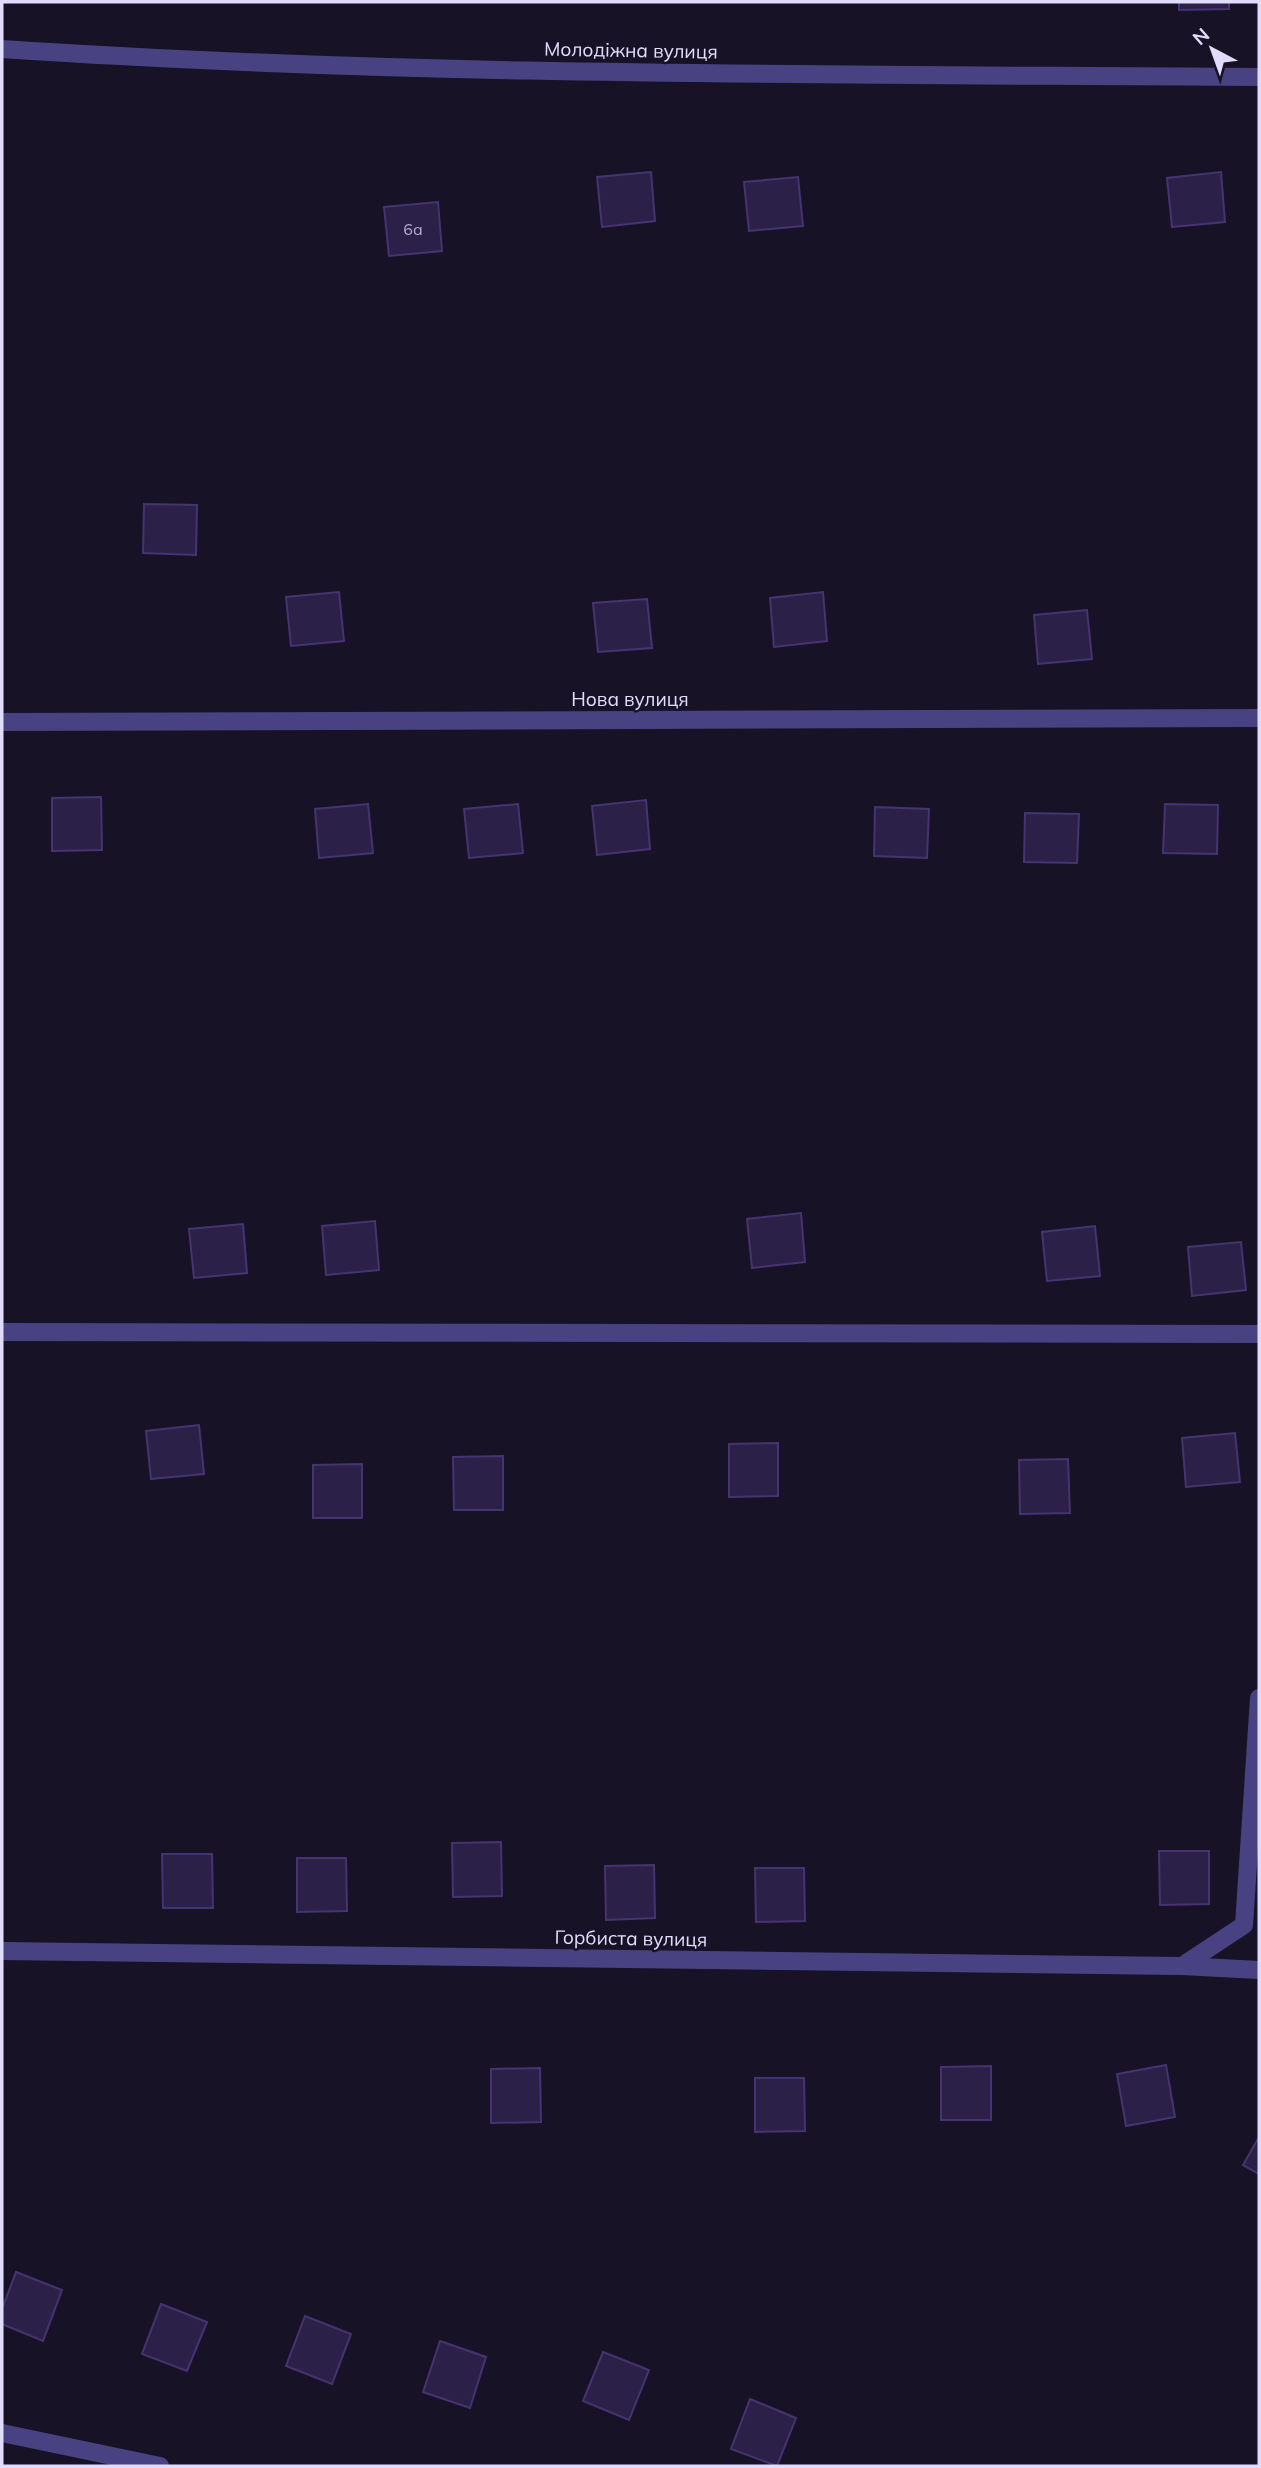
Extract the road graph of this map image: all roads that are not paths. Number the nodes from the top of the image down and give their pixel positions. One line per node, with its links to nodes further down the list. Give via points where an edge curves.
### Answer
1 (2, 49): 2 (street, Молодіжна вулиця, via 145,59 694,73)
2 (1259, 77)
3 (1259, 718): 4 (street, Нова вулиця)
4 (2, 722)
5 (2, 1332): 6 (street)
6 (1259, 1334)
7 (1259, 1698): 9 (street, via 1244,1925)
8 (2, 1951): 9 (street, Горбиста вулиця)
9 (1182, 1966): 10 (street, Горбиста вулиця)
10 (1259, 1969)
11 (2, 2433): 12 (street)
12 (160, 2466)

